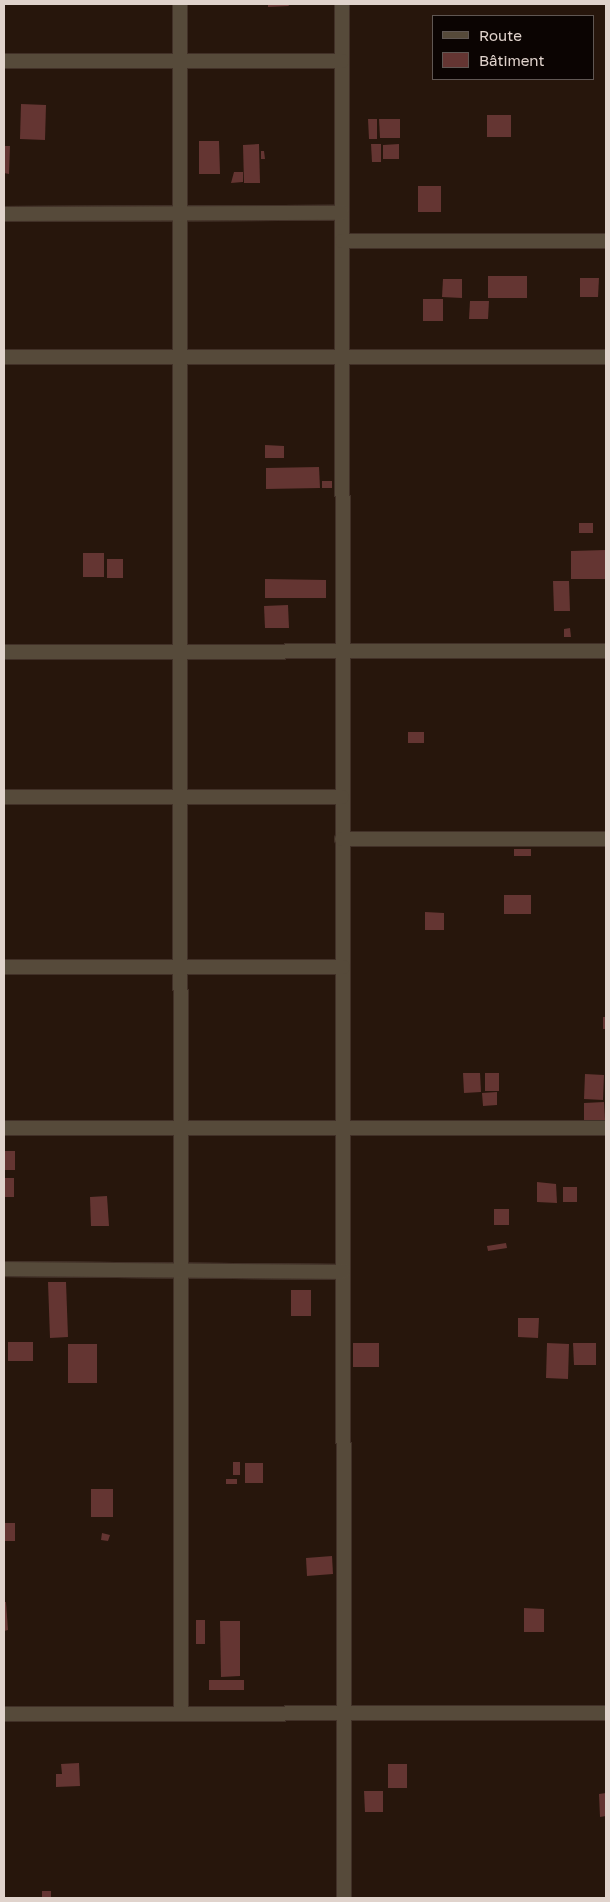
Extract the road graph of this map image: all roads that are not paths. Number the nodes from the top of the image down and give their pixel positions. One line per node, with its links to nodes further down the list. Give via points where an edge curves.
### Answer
1 (180, 4): 4 (street)
2 (342, 4): 5 (street)
3 (4, 61): 4 (street)
4 (180, 61): 5 (street); 8 (street)
5 (342, 61): 6 (street)
6 (342, 213): 8 (street); 9 (street)
7 (4, 214): 8 (street)
8 (180, 214): 12 (street)
9 (342, 241): 10 (street); 13 (street)
10 (606, 241)
11 (4, 357): 12 (street)
12 (180, 357): 13 (street); 18 (street)
13 (342, 357): 14 (street); 15 (street)
14 (606, 357)
15 (342, 651): 16 (street); 18 (street); 21 (street)
16 (606, 651)
17 (4, 652): 18 (street)
18 (180, 652): 20 (street)
19 (4, 797): 20 (street)
20 (180, 797): 21 (street); 25 (street)
21 (342, 797): 22 (street)
22 (342, 839): 23 (street); 26 (street)
23 (606, 839)
24 (4, 967): 25 (street)
25 (181, 967): 26 (street); 28 (street)
26 (343, 967): 29 (street)
27 (4, 1128): 28 (street)
28 (181, 1128): 29 (street); 32 (street)
29 (343, 1128): 30 (street); 33 (street)
30 (606, 1128)
31 (4, 1270): 32 (street)
32 (181, 1271): 33 (street); 36 (street)
33 (343, 1272): 37 (street)
34 (606, 1713): 37 (street)
35 (4, 1714): 36 (street)
36 (181, 1714): 37 (street)
37 (343, 1714): 38 (street)
38 (344, 1898)

